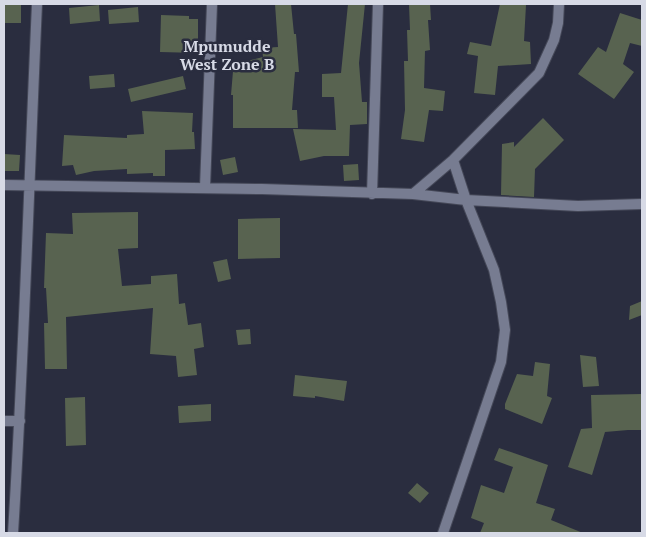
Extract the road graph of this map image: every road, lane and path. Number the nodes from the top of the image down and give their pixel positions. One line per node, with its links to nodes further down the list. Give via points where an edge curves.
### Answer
1 (37, 4): 7 (street)
2 (212, 4): 8 (street)
3 (378, 4): 9 (street)
4 (559, 4): 5 (street, via 554,40 539,73)
5 (453, 160): 10 (street); 11 (street)
6 (4, 184): 7 (street)
7 (28, 185): 8 (street); 14 (street)
8 (205, 187): 9 (street)
9 (372, 194): 10 (street)
10 (413, 194): 11 (street)
11 (466, 200): 12 (street, via 578,206); 16 (street, via 494,270 505,330 501,362)
12 (642, 204)
13 (4, 421): 14 (street)
14 (20, 421): 15 (street)
15 (13, 533)
16 (443, 533)

